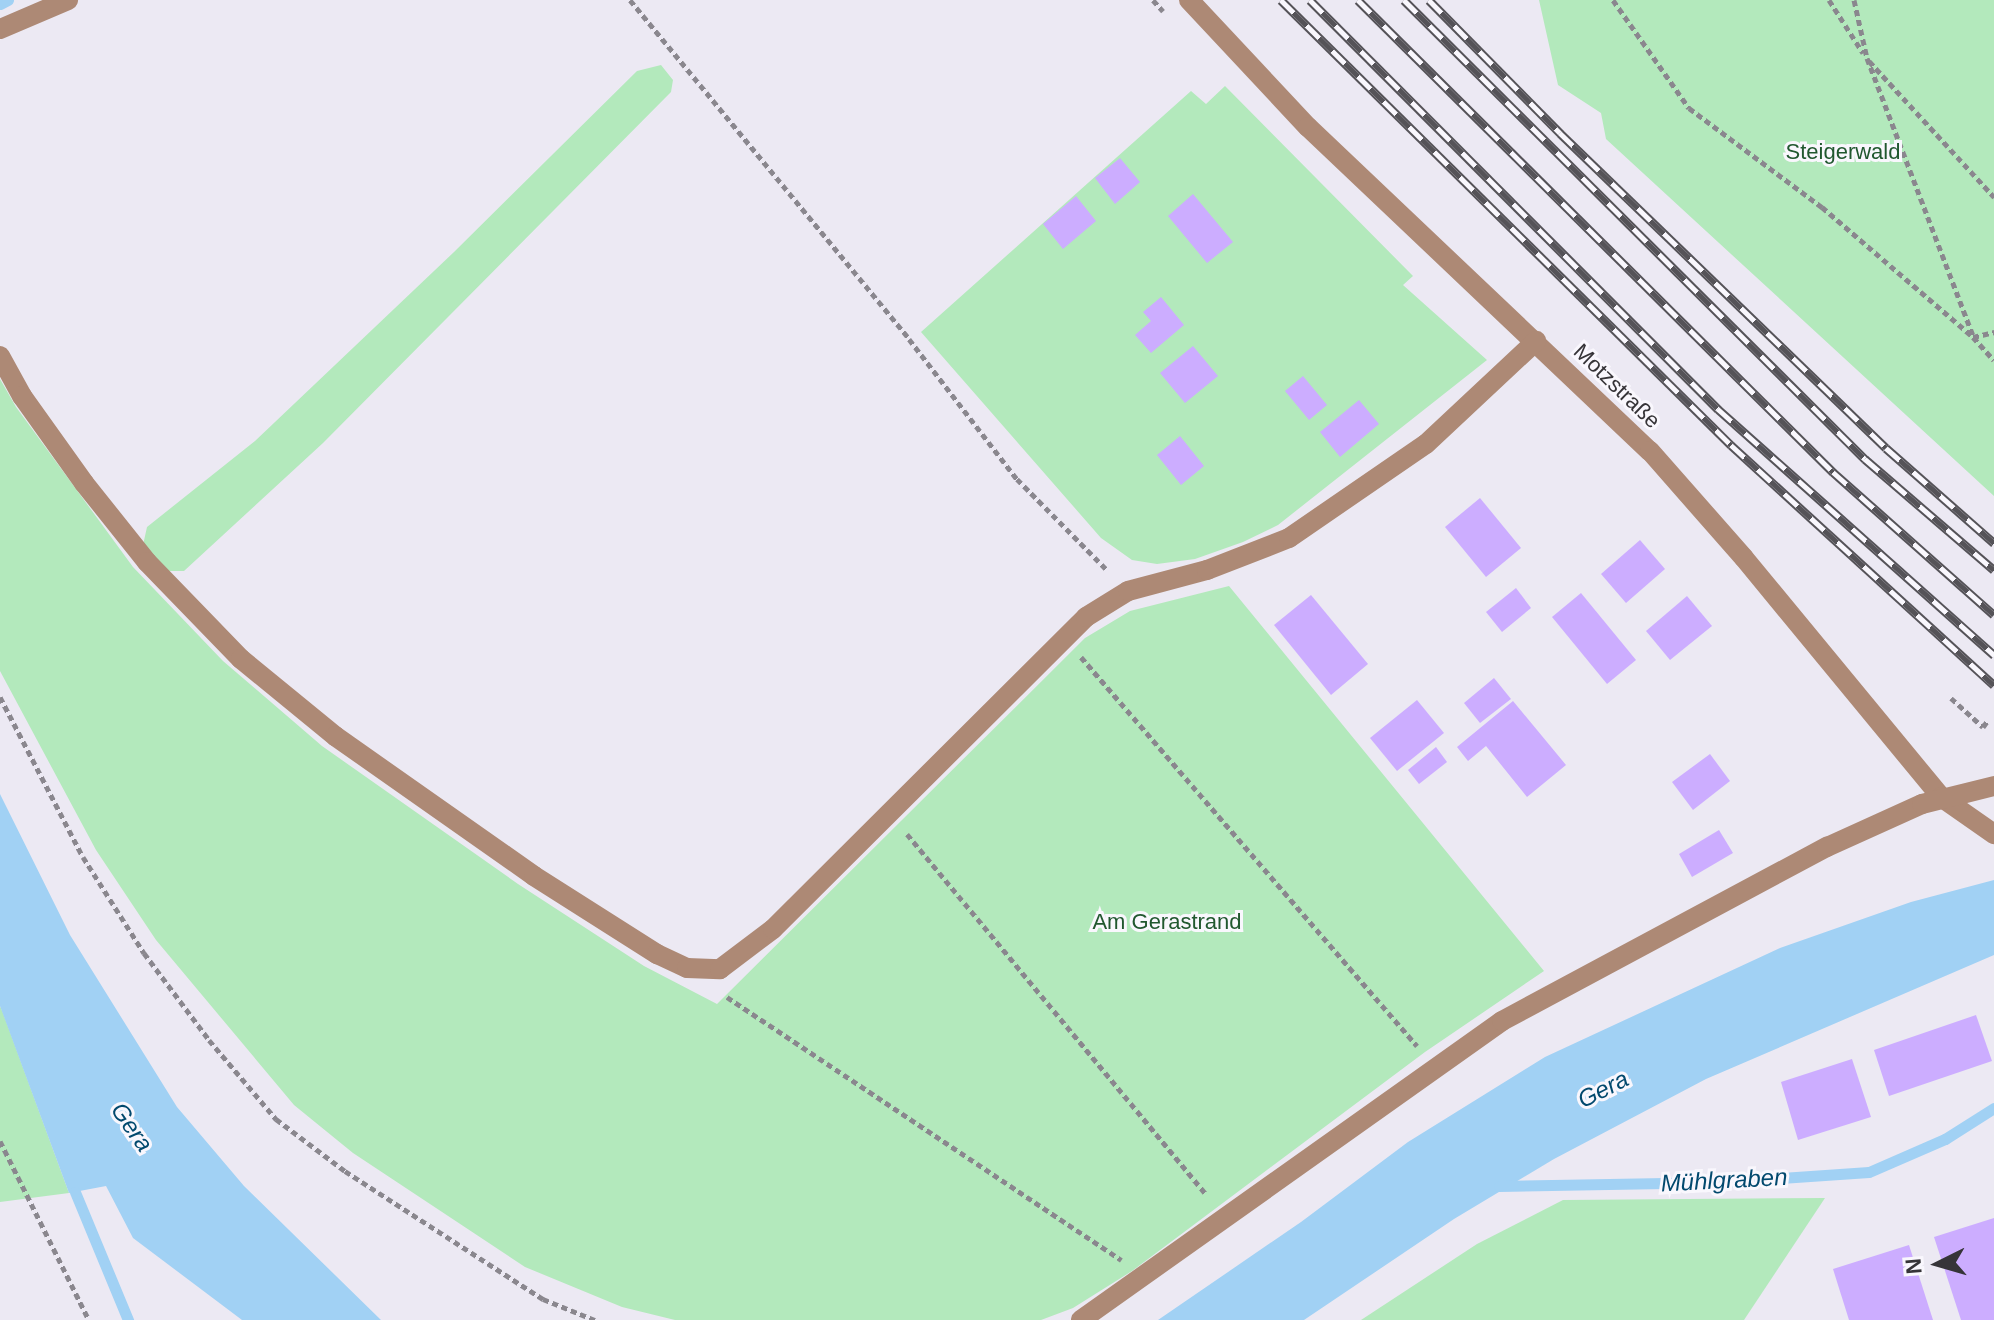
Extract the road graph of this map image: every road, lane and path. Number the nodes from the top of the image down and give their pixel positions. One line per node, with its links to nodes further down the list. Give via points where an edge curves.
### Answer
1 (68, 0): 7 (street)
2 (630, 0): 15 (path, via 1017,479)
3 (1189, 0): 12 (street, Motzstraße, via 1308,127)
4 (1613, 0): 11 (path, via 1689,108 1822,207)
5 (1829, 0): 8 (path)
6 (1854, 0): 8 (path)
7 (0, 29)
8 (1867, 58): 9 (path); 11 (path)
9 (1994, 197)
10 (1994, 332): 11 (path)
11 (1973, 337): 14 (path)
12 (1536, 341): 15 (street, via 1426,444 1289,538 1207,570); 21 (street, Motzstraße, via 1650,451)
13 (0, 356): 24 (street, via 84,483 147,562 241,659 335,736 534,876 657,954 687,968)
14 (1994, 360)
15 (1128, 591): 16 (street, via 1086,617)
16 (1065, 638): 22 (street); 25 (path)
17 (0, 697): 30 (path, via 83,857 144,953 276,1119 345,1171 543,1299)
18 (1951, 698): 19 (path, via 1983,727)
19 (1988, 720)
20 (1994, 786): 21 (street)
21 (1941, 797): 23 (street, Motzstraße); 25 (street, via 1827,847 1502,1021)
22 (889, 813): 24 (street, via 773,929); 27 (path)
23 (1990, 831)
24 (720, 969): 28 (path, via 727,998)
25 (1436, 1069): 27 (street)
26 (0, 1141): 29 (path)
27 (1226, 1218): 28 (street)
28 (1143, 1277): 31 (street)
29 (89, 1320)
30 (595, 1320)
31 (1081, 1320)

